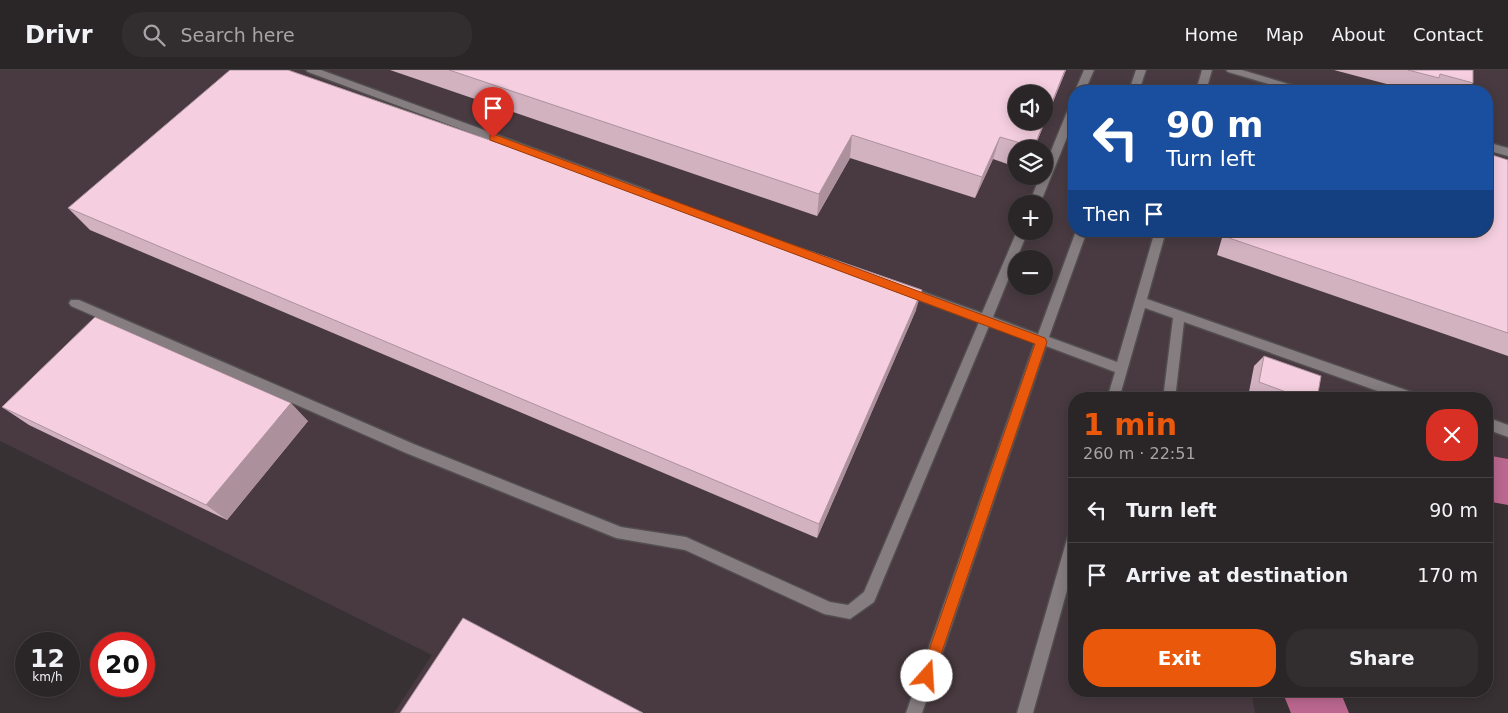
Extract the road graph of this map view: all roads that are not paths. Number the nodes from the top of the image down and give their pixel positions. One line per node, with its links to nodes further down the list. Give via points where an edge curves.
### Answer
1 (311, 70): 14 (lane)
2 (1089, 70): 6 (lane)
3 (1141, 70): 7 (lane)
4 (1207, 70): 8 (lane)
5 (1231, 70): 9 (lane)
6 (1083, 85)
7 (1136, 85)
8 (1203, 85)
9 (1282, 85)
10 (1068, 122): 13 (lane)
11 (1493, 148): 12 (lane)
12 (1508, 152)
13 (1038, 195)
14 (653, 197)
15 (1080, 237): 23 (lane)
16 (1159, 237): 19 (lane)
17 (1019, 240): 22 (lane)
18 (894, 286): 22 (lane)
19 (1141, 302): 21 (lane); 24 (lane)
20 (75, 303): 22 (lane, via 411,449 621,533 686,544 829,609 850,612 869,597)
21 (1179, 315): 26 (lane); 27 (lane)
22 (986, 320): 23 (lane)
23 (1041, 342): 24 (lane); 31 (lane)
24 (1122, 370): 25 (lane)
25 (1115, 392)
26 (1170, 392)
27 (1396, 392)
28 (1493, 426): 29 (lane)
29 (1508, 431)
30 (1068, 560): 32 (lane)
31 (914, 713)
32 (1025, 713)

